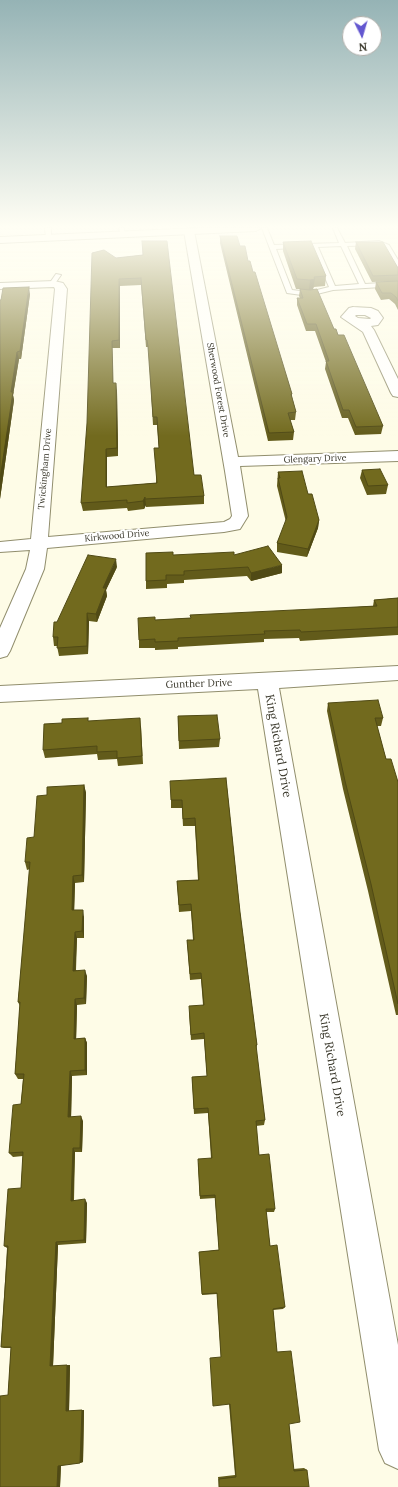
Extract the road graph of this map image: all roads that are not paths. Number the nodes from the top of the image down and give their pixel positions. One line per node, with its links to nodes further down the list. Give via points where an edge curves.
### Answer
1 (61, 297): 8 (street, Twickingham Drive)
2 (201, 297): 6 (street, Sherwood Forest Drive)
3 (355, 322): 4 (street, via 371,326)
4 (398, 394)
5 (398, 456): 6 (street, Glengary Drive)
6 (231, 462): 7 (street, Sherwood Forest Drive, via 240,516)
7 (234, 525): 8 (street, Kirkwood Drive)
8 (38, 543): 9 (street, Kirkwood Drive); 10 (street, Twickingham Drive, via 35,569)
9 (0, 547)
10 (0, 651)
11 (398, 673): 12 (street, Gunther Drive)
12 (267, 681): 13 (street, Gunther Drive); 14 (street, King Richard Drive)
13 (0, 694)
14 (398, 1450)

